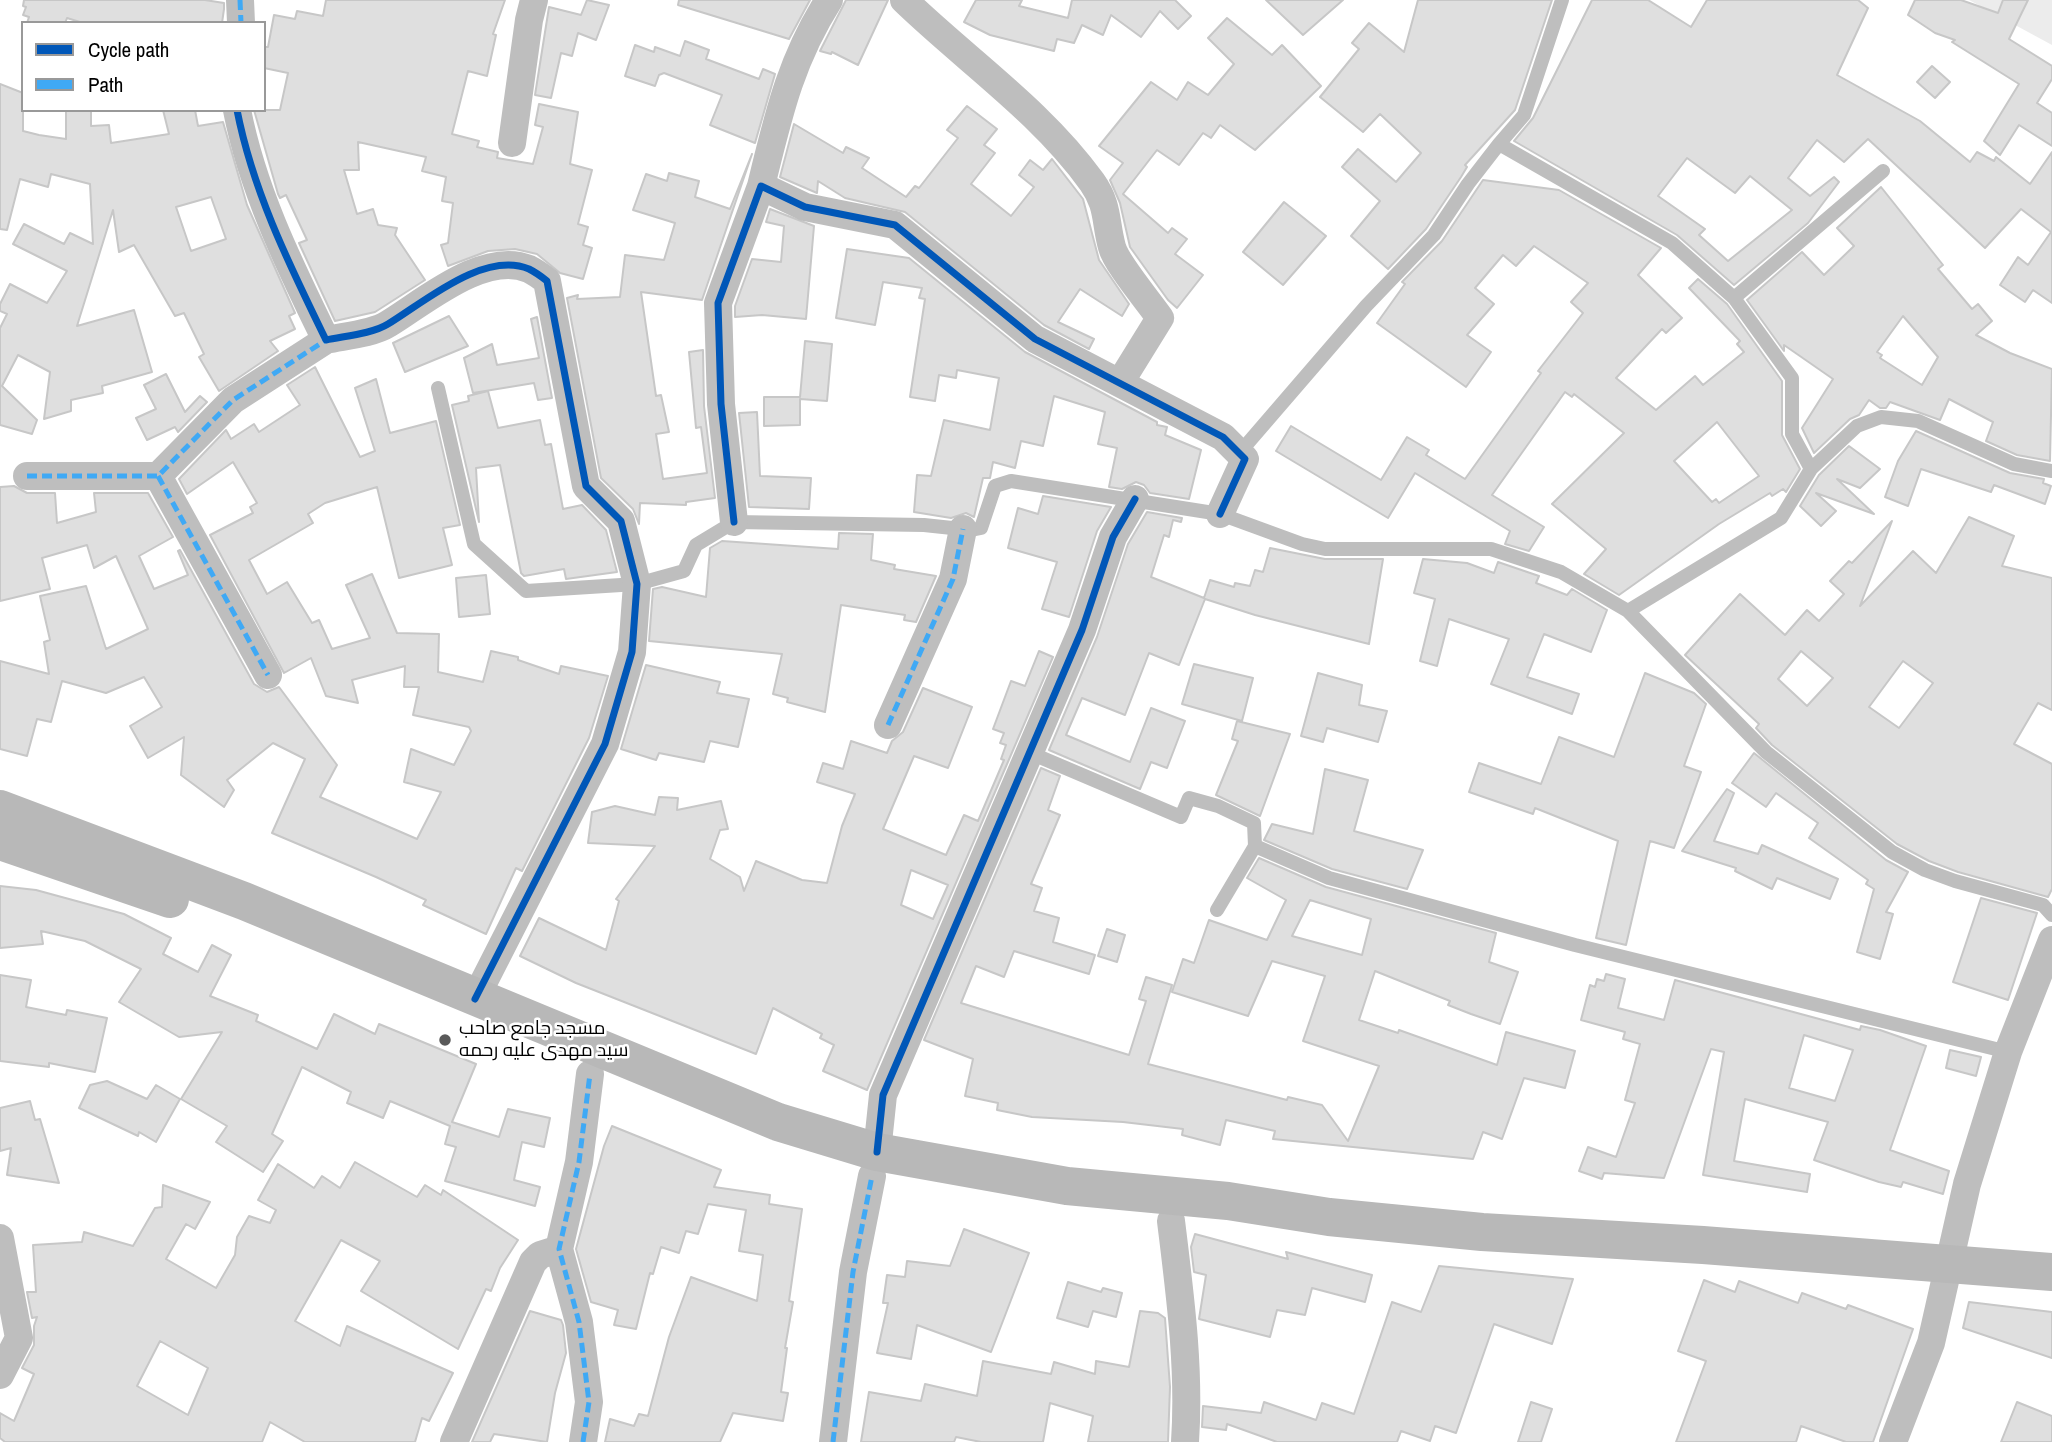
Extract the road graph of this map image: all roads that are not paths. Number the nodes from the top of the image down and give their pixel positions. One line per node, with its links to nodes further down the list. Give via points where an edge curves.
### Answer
1 (240, 0): 6 (street)
2 (534, 0): 8 (street)
3 (829, 0): 11 (street, via 791,70)
4 (904, 0): 14 (street, via 995,79 1092,182 1107,209 1112,249 1160,318)
5 (1562, 0): 9 (lane, via 1524,116)
6 (242, 21)
7 (237, 112): 13 (street, via 247,162)
8 (512, 143)
9 (1499, 144): 12 (lane, via 1672,243); 16 (lane, via 1434,236 1366,306)
10 (1883, 171): 12 (lane)
11 (761, 186): 14 (street, via 805,207 895,225 1035,339); 23 (street, via 718,303 721,404)
12 (1734, 298): 17 (lane, via 1792,378 1792,434)
13 (326, 340): 20 (street, via 233,400); 25 (street, via 386,326 462,278 499,267 528,268 547,281 586,486 621,521)
14 (1121, 382): 16 (street, via 1223,437)
15 (438, 388): 25 (lane, via 474,544 526,591)
16 (1241, 452): 22 (street, via 1245,459)
17 (1811, 469): 18 (lane, via 1857,426 1881,417 1918,421 2014,464); 26 (lane, via 1781,518)
18 (2052, 471)
19 (27, 476): 20 (street)
20 (158, 476): 27 (street)
21 (1135, 499): 22 (lane); 24 (lane, via 1011,481 995,486 981,528); 29 (street, via 1113,537 1082,630)
22 (1220, 514): 26 (lane, via 1325,549 1502,551 1561,572)
23 (734, 522): 24 (lane); 25 (lane, via 696,545 684,571)
24 (963, 529): 28 (street, via 953,579)
25 (637, 584): 36 (street, via 632,652 605,744)
26 (1628, 611): 34 (lane, via 1766,752 1892,852 1955,881 2043,905)
27 (268, 675)
28 (888, 725)
29 (1028, 752): 32 (lane, via 1181,817 1189,798 1218,806 1254,823); 39 (street, via 883,1095)
30 (0, 809): 36 (main road, via 244,901)
31 (0, 841): 38 (main road, via 232,923)
32 (1255, 846): 33 (lane); 37 (lane, via 1329,878 1575,945)
33 (1217, 910)
34 (2052, 915)
35 (2052, 940): 37 (street)
36 (475, 999): 39 (main road)
37 (2008, 1052): 44 (street)
38 (590, 1074): 39 (main road, via 769,1144); 43 (street, via 579,1162)
39 (875, 1164): 40 (main road, via 1228,1201); 41 (main road, via 1066,1213); 49 (street, via 853,1272)
40 (1329, 1217): 41 (main road, via 1227,1227); 44 (main road)
41 (1171, 1222): 50 (street, via 1183,1311 1188,1399)
42 (0, 1238): 46 (street, via 19,1338)
43 (559, 1249): 47 (street, via 533,1262); 48 (street, via 579,1322 589,1402)
44 (1947, 1265): 45 (main road); 51 (street, via 1931,1343)
45 (2052, 1272)
46 (0, 1375)
47 (454, 1442)
48 (583, 1442)
49 (833, 1442)
50 (1185, 1442)
51 (1892, 1442)

